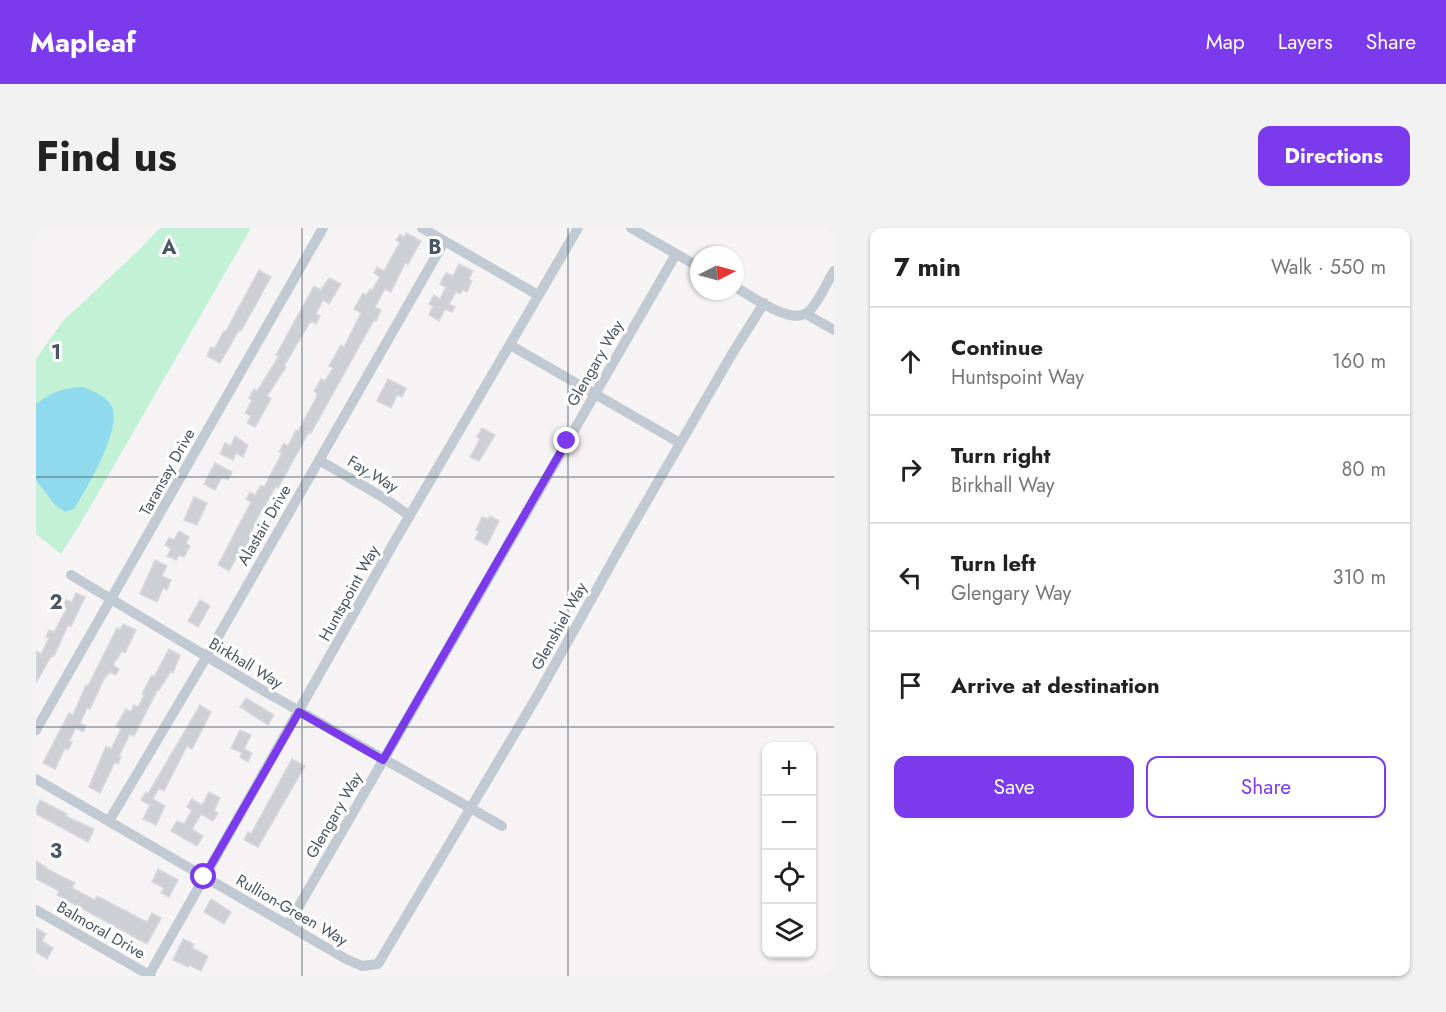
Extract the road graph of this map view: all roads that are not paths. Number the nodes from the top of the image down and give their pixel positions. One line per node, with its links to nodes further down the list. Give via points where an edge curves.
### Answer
1 (323, 228): 20 (street, Taransay Drive)
2 (422, 228): 5 (street)
3 (578, 228): 10 (street, Huntspoint Way)
4 (631, 228): 6 (street)
5 (444, 242): 10 (street); 17 (street, Alastair Drive)
6 (676, 254): 7 (street); 15 (street, Glengary Way)
7 (690, 262)
8 (834, 271): 12 (street)
9 (744, 292): 11 (street)
10 (538, 295): 14 (street, Huntspoint Way)
11 (764, 303): 12 (street, via 791,316); 16 (street, Glenshiel Way)
12 (806, 314): 13 (street)
13 (834, 330)
14 (510, 345): 15 (street); 18 (street, Huntspoint Way)
15 (594, 395): 16 (street); 24 (street, Glengary Way)
16 (680, 443): 26 (street, Glenshiel Way)
17 (319, 460): 18 (street, Fay Way); 21 (street, Alastair Drive)
18 (410, 516): 22 (street, Huntspoint Way)
19 (71, 575): 20 (street, Birkhall Way)
20 (111, 600): 21 (street, Birkhall Way); 23 (street, Taransay Drive)
21 (207, 656): 22 (street, Birkhall Way); 27 (street, Alastair Drive)
22 (299, 712): 24 (street, Birkhall Way); 29 (street, Huntspoint Way)
23 (36, 730)
24 (383, 760): 26 (street, Birkhall Way); 31 (street, Glengary Way)
25 (36, 779): 27 (street, Rullion-Green Way)
26 (470, 809): 28 (street, Birkhall Way); 32 (street, Glenshiel Way)
27 (109, 821): 29 (street, Rullion-Green Way)
28 (502, 826)
29 (204, 877): 31 (street, Rullion-Green Way); 33 (street, Huntspoint Way)
30 (36, 910): 33 (street, Balmoral Drive)
31 (288, 925): 32 (street, Rullion-Green Way, via 357,964)
32 (380, 963)
33 (150, 975)

